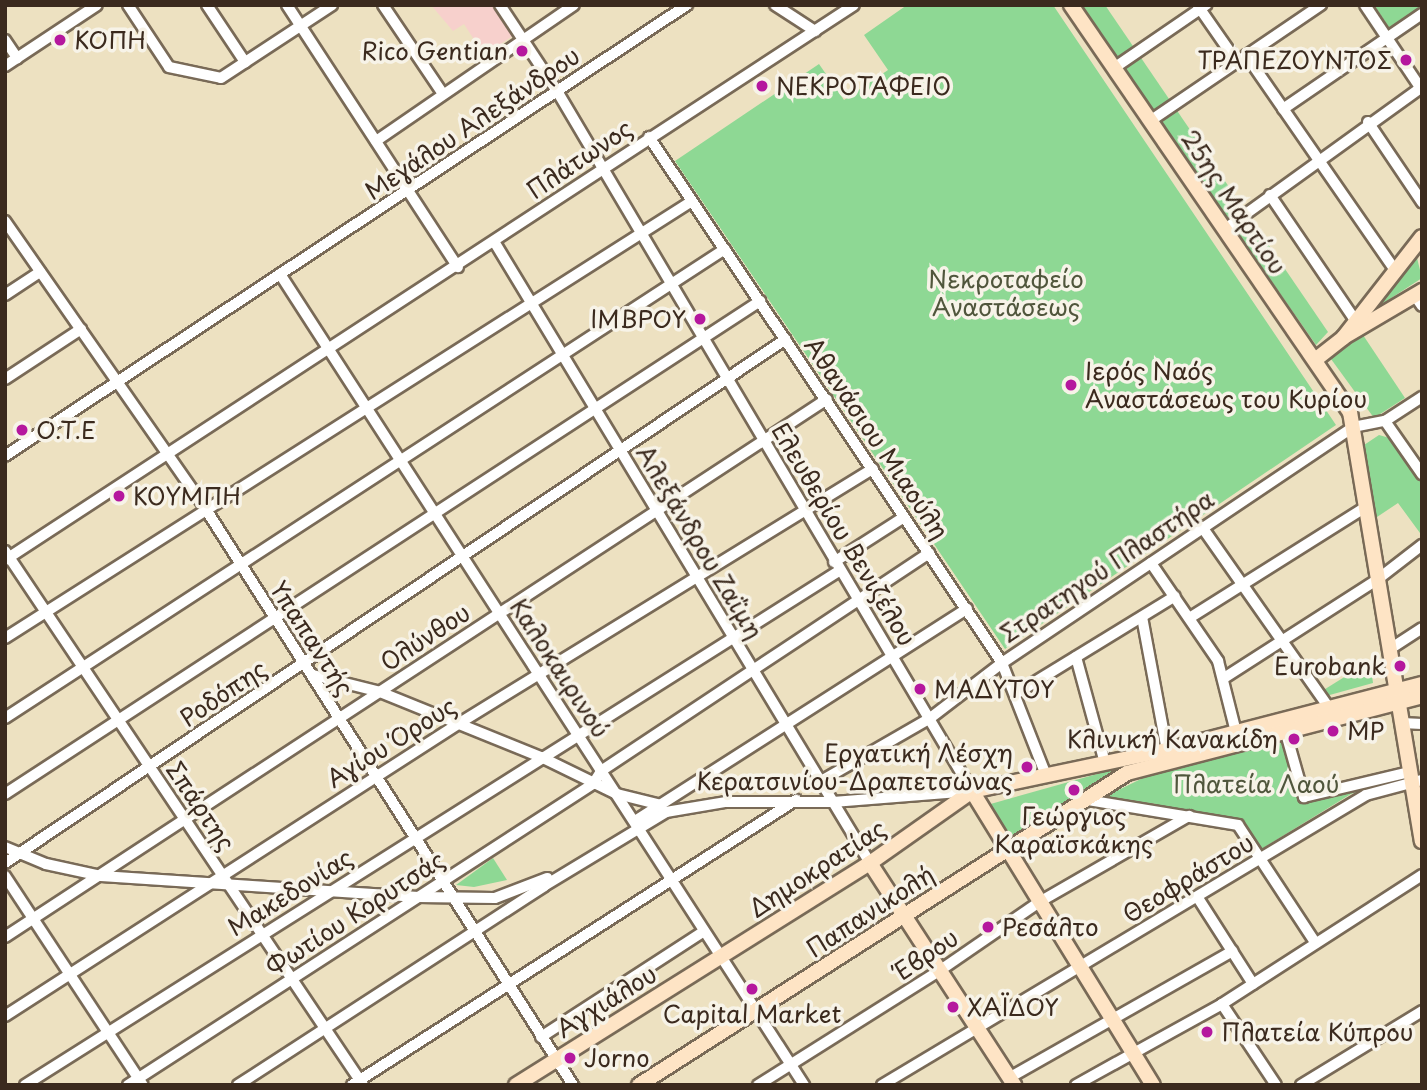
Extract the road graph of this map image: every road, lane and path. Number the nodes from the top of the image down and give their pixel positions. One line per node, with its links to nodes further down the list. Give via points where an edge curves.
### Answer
1 (73, 5): 18 (street)
2 (97, 5): 18 (street)
3 (128, 5): 26 (street, via 169,67 221,78)
4 (207, 5): 26 (street)
5 (287, 5): 19 (street)
6 (332, 5): 19 (street)
7 (383, 5): 31 (street)
8 (500, 5): 23 (street, Ελευθερίου Βενιζέλου)
9 (574, 5): 23 (street)
10 (687, 5): 30 (street, Μεγάλου Αλεξάνδρου)
11 (775, 5): 20 (street)
12 (854, 5): 20 (street, Πλάτωνος)
13 (1071, 5): 28 (main road, 25ης Μαρτίου)
14 (1321, 5): 25 (street)
15 (1364, 5): 21 (street)
16 (1201, 7): 25 (street); 28 (street)
17 (1422, 15): 21 (street)
18 (80, 16): 24 (street)
19 (301, 26): 26 (street); 36 (street)
20 (814, 31): 35 (street, Πλάτωνος)
21 (1387, 38): 29 (street); 32 (street)
22 (5, 40): 24 (street)
23 (523, 40): 30 (street, Ελευθερίου Βενιζέλου); 31 (street)
24 (17, 58): 27 (street)
25 (1241, 58): 32 (street); 33 (street)
26 (245, 62)
27 (5, 66)
28 (1114, 68): 33 (main road, 25ης Μαρτίου)
29 (1421, 88): 34 (street)
30 (557, 92): 38 (street, Ελευθερίου Βενιζέλου); 39 (street, Μεγάλου Αλεξάνδρου)
31 (443, 94): 36 (street)
32 (1283, 109): 37 (street)
33 (1150, 121): 44 (main road, 25ης Μαρτίου)
34 (1368, 122): 37 (street); 42 (street)
35 (649, 137): 38 (street, Πλάτωνος); 41 (street, Αθανάσιου Μιαούλη)
36 (376, 141): 39 (street)
37 (1318, 158): 40 (street); 50 (street)
38 (600, 168): 45 (street, Ελευθερίου Βενιζέλου); 47 (street, Πλάτωνος)
39 (409, 190): 49 (street); 52 (street, Μεγάλου Αλεξάνδρου)
40 (1270, 195): 44 (street); 58 (street)
41 (692, 201): 45 (street); 48 (street, Αθανάσιου Μιαούλη)
42 (1422, 202)
43 (5, 221): 51 (street, Υπαπαντής)
44 (1225, 229): 65 (main road, 25ης Μαρτίου)
45 (639, 234): 53 (street, Ελευθερίου Βενιζέλου); 57 (street)
46 (1422, 237): 50 (main road)
47 (495, 243): 49 (street, Πλάτωνος); 57 (street, Αλεξάνδρου Ζαΐμη)
48 (725, 249): 53 (street); 56 (street, Αθανάσιου Μιαούλη)
49 (458, 267): 63 (street, Πλάτωνος)
50 (1395, 270): 58 (main road)
51 (40, 272): 54 (street); 59 (street, Υπαπαντής)
52 (280, 274): 63 (street, Καλοκαιρινού); 68 (street, Μεγάλου Αλεξάνδρου)
53 (669, 284): 61 (street, Ελευθερίου Βενιζέλου); 64 (street)
54 (5, 295)
55 (1419, 298): 60 (main road)
56 (760, 301): 61 (street); 62 (street, Αθανάσιου Μιαούλη)
57 (531, 303): 64 (street, Αλεξάνδρου Ζαΐμη); 72 (street)
58 (1355, 320): 60 (main road)
59 (81, 329): 66 (street); 68 (street, Υπαπαντής)
60 (1343, 338): 65 (main road)
61 (702, 339): 67 (street, Ελευθερίου Βενιζέλου); 71 (street)
62 (786, 339): 67 (street, Ροδόπης); 70 (street, Αθανάσιου Μιαούλη)
63 (329, 350): 72 (street, Καλοκαιρινού); 77 (street, Πλάτωνος)
64 (563, 355): 71 (street, Αλεξάνδρου Ζαΐμη); 79 (street)
65 (1315, 360): 74 (main road, 25ης Μαρτίου, via 1350,412)
66 (5, 379)
67 (726, 380): 75 (street, Ελευθερίου Βενιζέλου); 76 (street, Ροδόπης)
68 (118, 381): 77 (street, Υπαπαντής); 78 (street, Μεγάλου Αλεξάνδρου)
69 (1422, 397): 73 (street, Στρατηγού Πλαστήρα)
70 (828, 399): 75 (street, Ολύνθου); 80 (street, Αθανάσιου Μιαούλη)
71 (595, 409): 76 (street, Αλεξάνδρου Ζαΐμη); 86 (street)
72 (367, 410): 79 (street, Καλοκαιρινού); 83 (street)
73 (1385, 421): 74 (street, Στρατηγού Πλαστήρα); 81 (street)
74 (1353, 426): 82 (main road, 25ης Μαρτίου); 88 (street, Στρατηγού Πλαστήρα)
75 (762, 442): 84 (street, Ολύνθου); 85 (street, Ελευθερίου Βενιζέλου)
76 (620, 450): 84 (street, Αλεξάνδρου Ζαΐμη); 92 (street, Ροδόπης)
77 (168, 454): 83 (street, Υπαπαντής); 91 (street, Πλάτωνος)
78 (5, 456)
79 (400, 460): 86 (street, Καλοκαιρινού); 94 (street)
80 (873, 469): 85 (street, Αγίου Όρους); 87 (street, Αθανάσιου Μιαούλη)
81 (1422, 474)
82 (1366, 507): 97 (main road, 25ης Μαρτίου); 98 (street)
83 (207, 511): 94 (street, Υπαπαντής); 102 (street)
84 (657, 511): 96 (street, Αλεξάνδρου Ζαΐμη); 103 (street, Ολύνθου)
85 (804, 512): 95 (street, Ελευθερίου Βενιζέλου); 96 (street, Αγίου Όρους)
86 (435, 515): 92 (street, Καλοκαιρινού); 106 (street)
87 (904, 517): 90 (street, Αθανάσιου Μιαούλη); 95 (street, Μακεδονίας)
88 (1202, 527): 93 (street, Στρατηγού Πλαστήρα); 98 (street)
89 (1422, 545): 97 (street)
90 (929, 553): 100 (street); 101 (street, Αθανάσιου Μιαούλη)
91 (7, 556): 102 (street, Σπάρτης)
92 (463, 557): 103 (street, Καλοκαιρινού); 115 (street, Ροδόπης)
93 (1152, 563): 99 (street); 114 (street, Στρατηγού Πλαστήρα)
94 (239, 566): 106 (street, Υπαπαντής); 116 (street)
95 (836, 566): 100 (street, Ελευθερίου Βενιζέλου); 108 (street, Μακεδονίας)
96 (696, 576): 108 (street, Αλεξάνδρου Ζαΐμη); 119 (street, Αγίου Όρους)
97 (1378, 579): 110 (street); 111 (main road, 25ης Μαρτίου)
98 (1242, 584): 105 (street); 110 (street)
99 (1175, 596): 104 (street); 105 (street)
100 (856, 600): 113 (street, Ελευθερίου Βενιζέλου); 117 (street)
101 (967, 609): 113 (street); 114 (street, Αθανάσιου Μιαούλη)
102 (47, 614): 109 (street); 116 (street, Σπάρτης)
103 (499, 614): 119 (street, Καλοκαιρινού); 122 (street, Ολύνθου)
104 (1142, 617): 112 (street); 138 (street)
105 (1191, 617): 120 (street)
106 (277, 620): 115 (street, Υπαπαντής); 130 (street)
107 (1422, 628): 111 (street)
108 (732, 635): 117 (street, Αλεξάνδρου Ζαΐμη); 137 (street, Μακεδονίας)
109 (5, 638)
110 (1282, 641): 120 (street); 126 (street)
111 (1390, 649): 124 (main road, 25ης Μαρτίου)
112 (1076, 657): 123 (street); 140 (street)
113 (892, 659): 129 (street, Ελευθερίου Βενιζέλου); 134 (street)
114 (1002, 663): 123 (street, Αθανάσιου Μιαούλη); 129 (street, Στρατηγού Πλαστήρα)
115 (306, 664): 118 (street, Υπαπαντής); 141 (street, Ροδόπης)
116 (83, 668): 127 (street); 130 (street, Σπάρτης)
117 (755, 672): 134 (street, Αλεξάνδρου Ζαΐμη); 142 (street)
118 (313, 675): 122 (street); 128 (street, Υπαπαντής)
119 (540, 675): 132 (street, Αγίου Όρους); 137 (street, Καλοκαιρινού)
120 (1224, 678): 136 (street)
121 (1422, 684): 124 (main road, Δημοκρατίας)
122 (380, 692): 128 (street, Ολύνθου); 132 (street)
123 (1017, 693): 143 (street, Αθανάσιου Μιαούλη)
124 (1398, 696): 125 (main road, Δημοκρατίας); 126 (main road, Δημοκρατίας); 131 (main road, 25ης Μαρτίου); 135 (main road, Δημοκρατίας)
125 (1422, 696)
126 (1329, 708): 136 (main road, Δημοκρατίας)
127 (5, 718)
128 (340, 719): 144 (street, Υπαπαντής); 156 (street, Ολύνθου)
129 (929, 719): 146 (street, Στρατηγού Πλαστήρα); 148 (street, Ελευθερίου Βενιζέλου)
130 (120, 723): 141 (street, Σπάρτης); 149 (street)
131 (1402, 723): 133 (street); 145 (main road, 25ης Μαρτίου)
132 (458, 724): 139 (street); 144 (street, Αγίου Όρους)
133 (1422, 724)
134 (787, 725): 146 (street, Αλεξάνδρου Ζαΐμη); 154 (street)
135 (1285, 730): 145 (street, via 1302,795 1307,798); 152 (main road, Δημοκρατίας, via 1139,768)
136 (1236, 732): 138 (main road, Δημοκρατίας)
137 (577, 734): 139 (street, Μακεδονίας); 142 (street, Καλοκαιρινού)
138 (1167, 750): 140 (main road, Δημοκρατίας)
139 (541, 757): 147 (street); 158 (street, Μακεδονίας)
140 (1105, 763): 143 (main road, Δημοκρατίας)
141 (150, 767): 156 (street, Σπάρτης); 162 (street, Ροδόπης)
142 (601, 771): 147 (street, Φωτίου Κορυτσάς); 150 (street, Καλοκαιρινού)
143 (1046, 775): 148 (main road, Δημοκρατίας)
144 (376, 776): 158 (street, Υπαπαντής); 170 (street, Αγίου Όρους)
145 (1415, 778): 159 (main road, 25ης Μαρτίου); 163 (street, Θεοφράστου, via 1366,795)
146 (821, 781): 153 (street, Αλεξάνδρου Ζαΐμη)
147 (593, 784): 150 (street); 172 (street, Φωτίου Κορυτσάς)
148 (972, 791): 153 (street); 161 (main road, Ελευθερίου Βενιζέλου); 166 (main road, Δημοκρατίας)
149 (5, 794)
150 (617, 794): 154 (street); 157 (street, Καλοκαιρινού)
151 (796, 800): 153 (street); 157 (street, via 689,807); 171 (street)
152 (1087, 800): 155 (street); 161 (main road, Δημοκρατίας)
153 (833, 802): 166 (street, Αλεξάνδρου Ζαΐμη)
154 (661, 805): 157 (street)
155 (1189, 816): 163 (street, via 1238,825); 178 (street, Έβρου)
156 (185, 820): 169 (street, Ολύνθου); 170 (street, Σπάρτης)
157 (637, 824): 165 (street); 171 (street, Καλοκαιρινού)
158 (415, 837): 172 (street, Υπαπαντής); 174 (street, Μακεδονίας)
159 (1422, 841)
160 (5, 847): 162 (street)
161 (1008, 848): 178 (main road, Ελευθερίου Βενιζέλου); 179 (main road, Παπανικολή)
162 (19, 853): 164 (street, Ροδόπης); 169 (street)
163 (1259, 860): 176 (street, Θεοφράστου); 185 (street)
164 (5, 863)
165 (579, 863): 177 (street, via 509,894); 181 (street)
166 (870, 863): 179 (main road); 187 (main road, Δημοκρατίας)
167 (1422, 875): 185 (street)
168 (5, 876): 180 (street)
169 (101, 876): 173 (street); 180 (street, Ολύνθου)
170 (225, 879): 173 (street); 174 (street); 183 (street, Σπάρτης)
171 (671, 879): 182 (street, Καλοκαιρινού); 192 (street)
172 (443, 881): 175 (street, Φωτίου Κορυτσάς); 177 (street, Υπαπαντής)
173 (210, 883): 190 (street)
174 (334, 889): 175 (street); 183 (street, Μακεδονίας)
175 (418, 897): 177 (street); 191 (street, Φωτίου Κορυτσάς)
176 (1198, 898): 186 (street); 188 (street, Θεοφράστου)
177 (454, 899): 181 (street, Υπαπαντής)
178 (1041, 901): 188 (main road, Ελευθερίου Βενιζέλου); 189 (street, Έβρου)
179 (904, 918): 189 (main road); 195 (main road, Παπανικολή)
180 (33, 919): 184 (street, Ολύνθου); 190 (street)
181 (474, 930): 192 (street, Υπαπαντής); 200 (street)
182 (704, 932): 187 (street, Καλοκαιρινού); 202 (street)
183 (262, 934): 191 (street, Σπάρτης); 201 (street, Μακεδονίας)
184 (5, 937)
185 (1315, 942): 193 (street)
186 (1233, 951): 193 (street); 198 (street)
187 (720, 957): 195 (street, Καλοκαιρινού); 204 (main road, Αγχιάλου)
188 (1080, 966): 198 (main road, Ελευθερίου Βενιζέλου); 199 (street, Θεοφράστου)
189 (939, 971): 199 (main road); 205 (street, Έβρου)
190 (70, 974): 197 (street); 201 (street)
191 (292, 979): 200 (street, Σπάρτης); 206 (street, Φωτίου Κορυτσάς)
192 (506, 983): 202 (street, Υπαπαντής); 207 (street)
193 (1253, 984): 194 (street)
194 (1222, 1004): 203 (street); 220 (street)
195 (756, 1011): 205 (street, Καλοκαιρινού); 214 (main road, Παπανικολή)
196 (1422, 1011): 221 (street)
197 (5, 1016)
198 (1113, 1019): 203 (main road, Ελευθερίου Βενιζέλου); 208 (street)
199 (975, 1026): 208 (main road); 217 (street, Θεοφράστου)
200 (325, 1028): 207 (street, Σπάρτης); 211 (street)
201 (108, 1032): 206 (street); 209 (street, Μακεδονίας)
202 (541, 1037): 204 (street, Υπαπαντής)
203 (1133, 1053): 218 (street); 219 (main road, Ελευθερίου Βενιζέλου)
204 (556, 1060): 212 (main road, Αγχιάλου); 213 (street, Υπαπαντής)
205 (791, 1065): 215 (street, Έβρου); 216 (street, Καλοκαιρινού)
206 (141, 1081): 210 (street, Φωτίου Κορυτσάς)
207 (358, 1083)
208 (1011, 1083)
209 (25, 1085)
210 (128, 1085)
211 (238, 1085)
212 (516, 1085)
213 (573, 1085)
214 (639, 1085)
215 (758, 1085)
216 (804, 1085)
217 (881, 1085)
218 (1076, 1085)
219 (1153, 1085)
220 (1276, 1085)
221 (1301, 1085)

